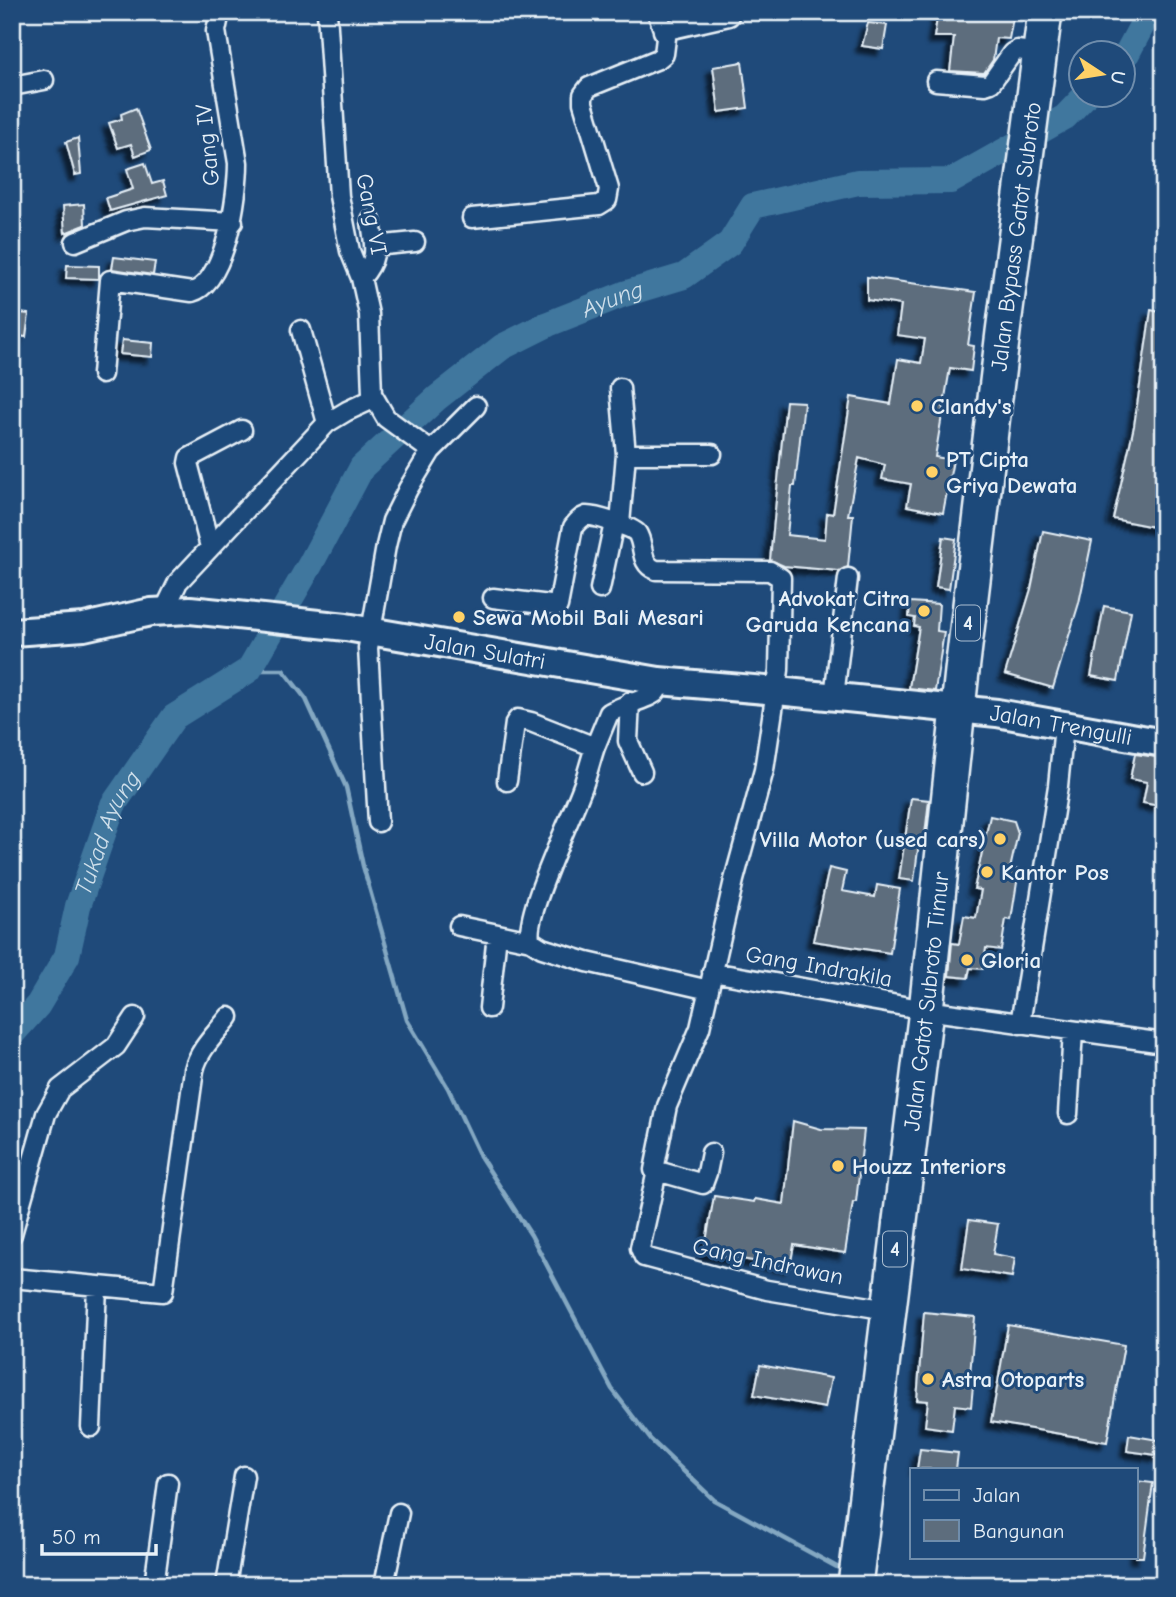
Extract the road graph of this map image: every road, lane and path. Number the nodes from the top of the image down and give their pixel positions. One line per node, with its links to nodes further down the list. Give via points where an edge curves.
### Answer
1 (220, 12): 13 (street, Gang IV, via 216,32 238,163)
2 (327, 12): 17 (street, Gang VI, via 339,196 350,251)
3 (657, 12): 6 (street)
4 (1045, 12): 7 (highway, Jalan Bypass Gatot Subroto / 4)
5 (729, 16): 6 (street)
6 (663, 32): 11 (street, via 667,45 658,59 584,91 583,103 610,189 604,202)
7 (1039, 59): 9 (street, via 1017,50 992,83 985,85); 40 (highway, Jalan Bypass Gatot Subroto / 4)
8 (44, 80): 10 (street)
9 (936, 81)
10 (12, 86)
11 (472, 218)
12 (371, 221): 16 (street)
13 (233, 222): 14 (street, via 145,217); 19 (street, Gang IV, via 204,288 192,292 110,280)
14 (75, 242)
15 (415, 242): 16 (street)
16 (374, 246): 17 (street, via 373,264)
17 (361, 278): 21 (street, Gang VI, via 369,314)
18 (300, 330): 23 (street)
19 (102, 374)
20 (620, 388): 26 (street)
21 (373, 399): 23 (street); 25 (street, Gang VI, via 386,418)
22 (476, 406): 25 (street)
23 (327, 424): 29 (street)
24 (242, 430): 29 (street, via 189,458)
25 (431, 451): 34 (street, via 392,521)
26 (626, 454): 27 (street); 28 (street)
27 (712, 454)
28 (617, 524): 31 (street); 32 (street, via 589,516 575,523 558,606); 37 (street, via 632,527 645,561 656,570 770,571 778,575)
29 (210, 547): 33 (street, via 178,582)
30 (848, 578): 38 (street)
31 (600, 589)
32 (493, 598)
33 (164, 611): 34 (main road, Jalan Sulatri); 35 (main road, Jalan Sulatri, via 84,627)
34 (358, 630): 36 (main road, Jalan Sulatri); 46 (street, via 368,648)
35 (12, 632)
36 (659, 681): 37 (main road, Jalan Sulatri); 39 (street, via 657,691)
37 (777, 691): 38 (main road, Jalan Sulatri); 50 (street, via 764,770)
38 (834, 697): 40 (main road, Jalan Sulatri)
39 (631, 702): 43 (street, via 609,713); 44 (street, via 628,741)
40 (958, 710): 41 (main road, Jalan Trengulli); 52 (highway, Jalan Gatot Subroto Timur / 4)
41 (1064, 726): 42 (main road, Jalan Trengulli); 55 (street)
42 (1164, 743)
43 (595, 747): 45 (street, via 520,719 515,723); 49 (street, via 541,893 529,931)
44 (642, 772)
45 (507, 782)
46 (378, 822)
47 (459, 926): 48 (street, Gang Indrakila)
48 (497, 934): 49 (street, Gang Indrakila); 51 (street)
49 (531, 941): 50 (street, Gang Indrakila, via 587,961)
50 (710, 981): 52 (street, Gang Indrakila); 60 (street, via 700,1028 667,1106 654,1161)
51 (489, 1008)
52 (922, 1009): 55 (street, Gang Indrakila); 64 (highway, Jalan Gatot Subroto Timur / 4)
53 (135, 1017): 61 (street, via 116,1046 60,1089 46,1114)
54 (229, 1017): 63 (street, via 205,1046 194,1070 163,1292)
55 (1020, 1024): 56 (street, Gang Indrakila)
56 (1073, 1031): 57 (street, Gang Indrakila); 58 (street)
57 (1164, 1043)
58 (1068, 1114)
59 (711, 1153): 60 (street, via 703,1184)
60 (657, 1171): 64 (street, Gang Indrawan, via 641,1253 644,1257 767,1290)
61 (12, 1234)
62 (12, 1278): 63 (street)
63 (97, 1286): 65 (street)
64 (888, 1310): 72 (highway, Jalan Gatot Subroto Timur / 4)
65 (90, 1427)
66 (244, 1476): 70 (street)
67 (168, 1483): 69 (street)
68 (399, 1513): 71 (street)
69 (154, 1585)
70 (226, 1585)
71 (384, 1585)
72 (855, 1585)

